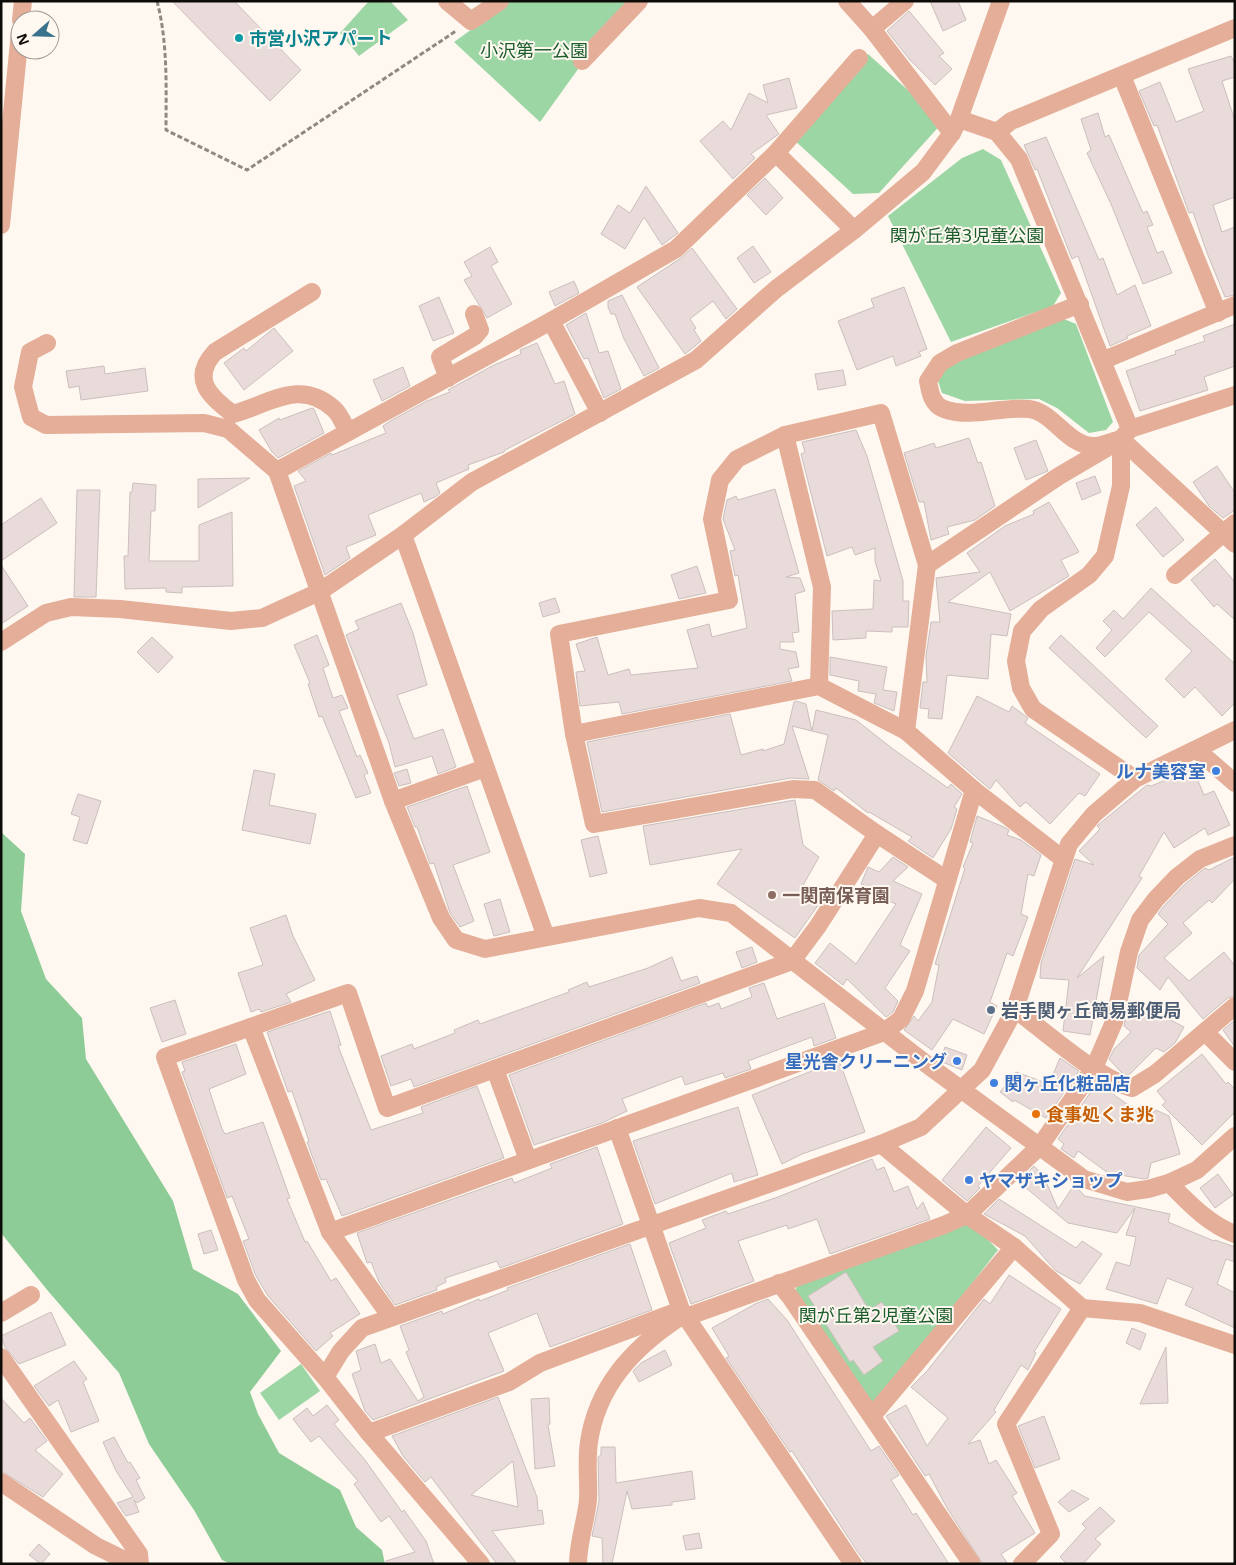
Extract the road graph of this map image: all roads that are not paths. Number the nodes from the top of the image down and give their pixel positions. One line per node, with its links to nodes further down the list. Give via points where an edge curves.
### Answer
1 (447, 1): 2 (street, via 471,21)
2 (500, 1)
3 (639, 1): 11 (street)
4 (847, 1): 7 (street)
5 (905, 1): 7 (street)
6 (1002, 1): 13 (street)
7 (872, 29): 13 (street)
8 (1234, 30): 12 (street)
9 (859, 58): 15 (street)
10 (17, 60): 16 (street)
11 (582, 61)
12 (1122, 76): 14 (street, via 1011,121); 21 (street)
13 (956, 126): 14 (street); 17 (street, via 922,172)
14 (997, 132): 19 (street, via 1019,159)
15 (776, 153): 17 (street); 23 (street, via 676,249)
16 (1, 225)
17 (854, 230): 28 (street, via 776,289 696,360)
18 (312, 292): 29 (street, via 215,352 206,362 203,379 213,399 233,414 283,395 312,394 336,409)
19 (1080, 304): 25 (street); 30 (street, via 957,353 940,363 928,381 932,399 943,409 957,411 1030,409 1047,416 1070,436 1094,447)
20 (1235, 305): 21 (street)
21 (1218, 312): 25 (street)
22 (474, 314): 26 (street, via 480,330 440,358)
23 (551, 321): 26 (street); 28 (street)
24 (47, 343): 32 (street, via 30,352 23,387 31,417 46,425 204,423 228,428)
25 (1104, 360): 30 (street)
26 (448, 378): 29 (street)
27 (1235, 395): 30 (street)
28 (600, 414): 34 (street, via 472,482)
29 (348, 432): 32 (street)
30 (1126, 434): 33 (street); 35 (street); 45 (street, via 1121,486 1105,556 1089,576 1041,609 1022,631 1016,661 1021,688 1033,709)
31 (785, 435): 35 (street, via 881,413); 39 (street, via 822,587); 42 (street, via 737,459 720,480 712,519 729,600 559,634)
32 (277, 471): 37 (street)
33 (1231, 533): 36 (street)
34 (403, 535): 37 (street); 44 (street)
35 (928, 565): 41 (street)
36 (1175, 575)
37 (319, 592): 38 (street, via 262,618 231,621 120,608 71,607 46,613); 48 (street)
38 (1, 642)
39 (820, 686): 41 (street); 42 (street)
40 (1235, 730): 43 (street)
41 (906, 731): 47 (street)
42 (574, 734): 49 (street, via 594,824 793,789 815,790)
43 (1197, 750): 45 (street); 46 (street)
44 (485, 768): 48 (street); 53 (street)
45 (1135, 779): 51 (street, via 1094,814 1069,844)
46 (1235, 783)
47 (974, 790): 51 (street); 52 (street)
48 (393, 801): 53 (street, via 440,918 456,940 485,949)
49 (877, 834): 52 (street); 54 (street)
50 (1235, 844): 61 (street, via 1200,859 1176,877 1140,920 1128,952 1114,1022)
51 (1064, 859): 56 (street)
52 (947, 880): 58 (street, via 915,991 901,1019)
53 (546, 937): 54 (street, via 699,908 730,913)
54 (792, 961): 58 (street); 62 (street)
55 (1235, 1006): 59 (street)
56 (1015, 1009): 61 (street); 63 (street, via 982,1070)
57 (251, 1027): 62 (street, via 348,994 387,1108); 72 (street); 83 (street, via 165,1057 246,1280 257,1300)
58 (884, 1032): 63 (street); 64 (street)
59 (1205, 1032): 60 (street); 61 (street, via 1155,1074 1132,1088)
60 (1235, 1062)
61 (1094, 1068): 67 (street)
62 (495, 1069): 68 (street)
63 (962, 1090): 66 (street, via 921,1127); 67 (street)
64 (617, 1128): 68 (street); 71 (street)
65 (1235, 1136): 69 (street, via 1197,1170)
66 (881, 1144): 70 (street); 71 (street)
67 (1040, 1146): 69 (street, via 1084,1179 1108,1187 1127,1192); 70 (street)
68 (528, 1160): 72 (street)
69 (1169, 1183): 73 (street, via 1218,1228)
70 (967, 1215): 74 (street); 75 (street)
71 (650, 1225): 79 (street); 80 (street)
72 (330, 1232): 80 (street)
73 (1235, 1234)
74 (1014, 1247): 77 (street); 84 (street)
75 (779, 1283): 79 (street); 84 (street)
76 (31, 1295): 78 (street)
77 (1082, 1308): 81 (street, via 1140,1313); 93 (street, via 1006,1424 1051,1534)
78 (1, 1313)
79 (684, 1314): 85 (street, via 540,1363 509,1382); 90 (street, via 645,1342 607,1387 588,1443 588,1500 578,1545); 91 (street)
80 (391, 1317): 83 (street, via 362,1328 341,1351)
81 (1235, 1345)
82 (3, 1367): 88 (street, via 138,1554)
83 (325, 1377): 85 (street)
84 (872, 1416): 92 (street)
85 (369, 1433): 89 (street)
86 (1, 1482): 87 (street, via 96,1546)
87 (133, 1564)
88 (140, 1564)
89 (480, 1564)
90 (578, 1564)
91 (853, 1564)
92 (972, 1564)
93 (1022, 1564)

